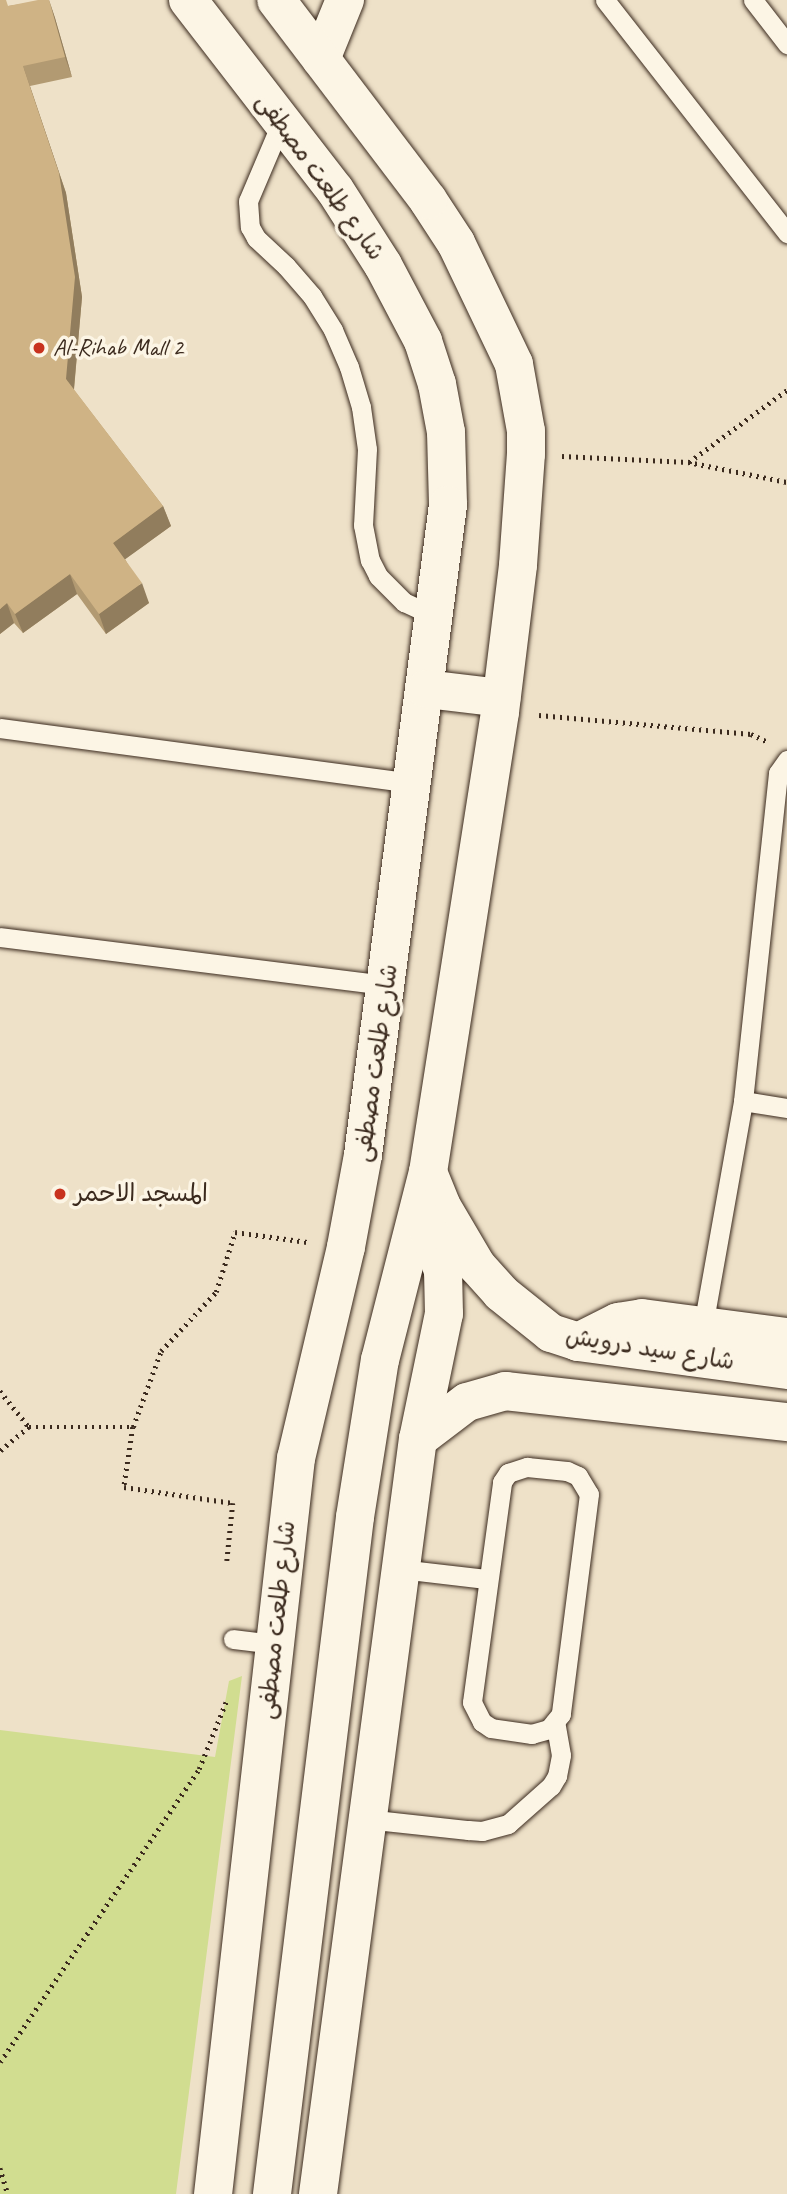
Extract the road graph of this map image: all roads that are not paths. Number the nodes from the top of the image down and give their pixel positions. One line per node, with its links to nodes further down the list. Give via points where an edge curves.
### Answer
1 (188, 0): 8 (street, شارع طلعت مصطفى)
2 (276, 0): 7 (street)
3 (345, 0): 7 (street)
4 (606, 0): 9 (lane)
5 (752, 0): 6 (lane)
6 (787, 44)
7 (321, 58): 12 (street, via 456,243 513,364 526,454)
8 (282, 121): 10 (street, شارع طلعت مصطفى, via 335,190 383,265 423,341 437,384 446,432 448,505); 10 (lane, via 248,201 250,226 312,296 349,367 367,449 363,525 370,560 378,576 404,602)
9 (787, 233)
10 (434, 616): 11 (street, شارع طلعت مصطفى)
11 (426, 689): 12 (street); 15 (street, شارع طلعت مصطفى)
12 (501, 705): 20 (street)
13 (0, 728): 15 (lane)
14 (787, 760): 18 (lane, via 778,774)
15 (414, 783): 17 (street, شارع طلعت مصطفى)
16 (0, 937): 17 (lane)
17 (388, 985): 31 (street, شارع طلعت مصطفى, via 346,1247 296,1458)
18 (743, 1101): 19 (lane); 22 (lane)
19 (787, 1108)
20 (428, 1172): 21 (street); 24 (street, شارع سيد درويش, via 441,1205 477,1266 528,1316 551,1333)
21 (418, 1213): 27 (street, via 438,1250 445,1292 440,1346); 35 (street, via 380,1360 355,1517)
22 (703, 1326): 23 (street); 24 (street, via 642,1318 618,1322)
23 (787, 1337)
24 (578, 1342): 25 (street, شارع سيد درويش)
25 (787, 1370)
26 (787, 1422): 27 (street, via 505,1391 467,1402)
27 (418, 1439): 28 (street)
28 (400, 1569): 29 (lane); 33 (street)
29 (487, 1579): 32 (lane, via 473,1691 475,1713 491,1728 533,1734); 32 (lane, via 502,1482 508,1473 527,1467 578,1475 585,1483 588,1505 562,1703)
30 (233, 1639): 31 (lane)
31 (274, 1644): 34 (street, شارع طلعت مصطفى)
32 (555, 1723): 33 (lane, via 561,1755 557,1776 508,1824 482,1831)
33 (366, 1819): 36 (street)
34 (213, 2194)
35 (272, 2194)
36 (317, 2194)

